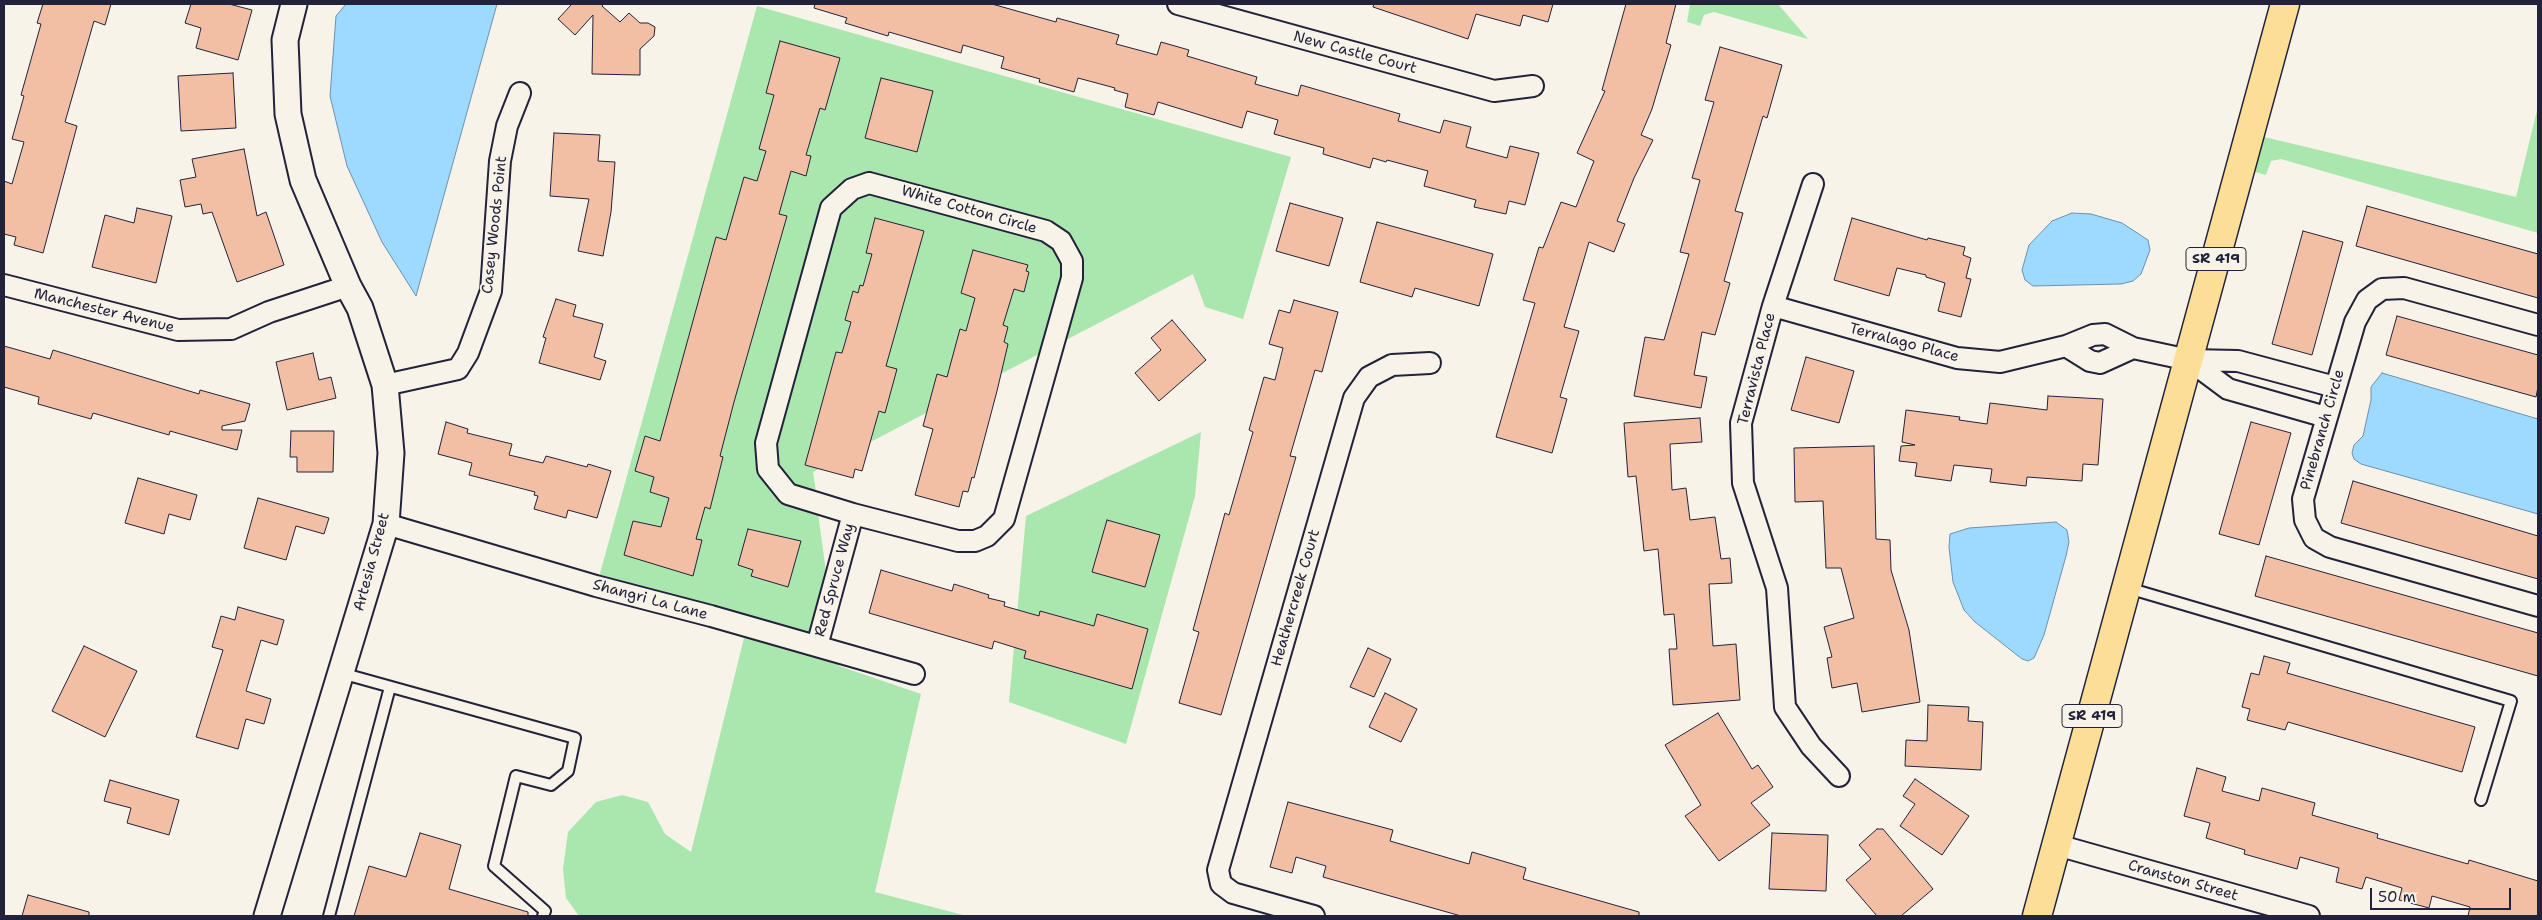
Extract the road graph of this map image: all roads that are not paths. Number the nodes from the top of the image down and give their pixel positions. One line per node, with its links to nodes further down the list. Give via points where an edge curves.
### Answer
1 (294, 4): 8 (street, Artesia Street, via 286,40 288,114 303,180)
2 (1178, 4): 4 (street, New Castle Court, via 1494,91)
3 (2285, 4): 13 (main road, SR 419)
4 (1533, 86)
5 (520, 93): 16 (street, Casey Woods Point, via 507,126 500,161 491,290 468,353 458,369)
6 (1813, 184): 9 (street, Terravista Place)
7 (4, 285): 8 (street, Manchester Avenue, via 178,330 231,329 269,312)
8 (348, 286): 16 (street, Artesia Street, via 360,308)
9 (1773, 306): 11 (street, Terralago Place, via 1957,358 2000,362); 28 (street, Terravista Place, via 1741,423 1744,483 1777,588 1785,708 1811,746)
10 (2538, 325): 17 (street, Pinebranch Circle, via 2404,288 2382,290 2367,300 2355,322)
11 (2066, 346): 12 (street, Terralago Place, via 2092,335 2106,334); 12 (street, via 2090,361 2100,363)
12 (2133, 348): 13 (street, Terralago Place)
13 (2189, 360): 15 (street, via 2238,361); 18 (street, via 2228,389); 22 (main road, SR 419)
14 (1430, 363): 34 (street, Heathercreek Court, via 1392,365 1369,377 1354,398 1218,870 1221,884 1233,893)
15 (2277, 372): 17 (street); 18 (street)
16 (385, 386): 21 (street, Artesia Street, via 391,453)
17 (2335, 387): 19 (street, Pinebranch Circle)
18 (2269, 400): 19 (street)
19 (2326, 417): 23 (street, Pinebranch Circle, via 2303,499 2305,520 2314,538 2330,547)
20 (853, 514): 20 (street, White Cotton Circle, via 788,494 768,469 766,458 766,443 831,208 852,188 869,183 1046,231 1061,241 1072,261 1072,278 1004,519 988,536 975,542 958,542); 24 (street, Red Spruce Way)
21 (386, 524): 24 (street, Shangri La Lane); 25 (street, Artesia Street)
22 (2127, 588): 29 (lane, via 2510,701); 30 (main road, SR 419)
23 (2538, 606)
24 (817, 646): 26 (street, Shangri La Lane)
25 (341, 673): 27 (lane); 31 (street, Artesia Street)
26 (914, 674)
27 (390, 687): 32 (lane); 33 (lane, via 575,738 568,771 551,784 516,776 494,866 545,911)
28 (1839, 776)
29 (2481, 800)
30 (2057, 845): 35 (main road, SR 419); 36 (street, Cranston Street)
31 (268, 916)
32 (328, 916)
33 (543, 916)
34 (1314, 916)
35 (2037, 916)
36 (2309, 916)

